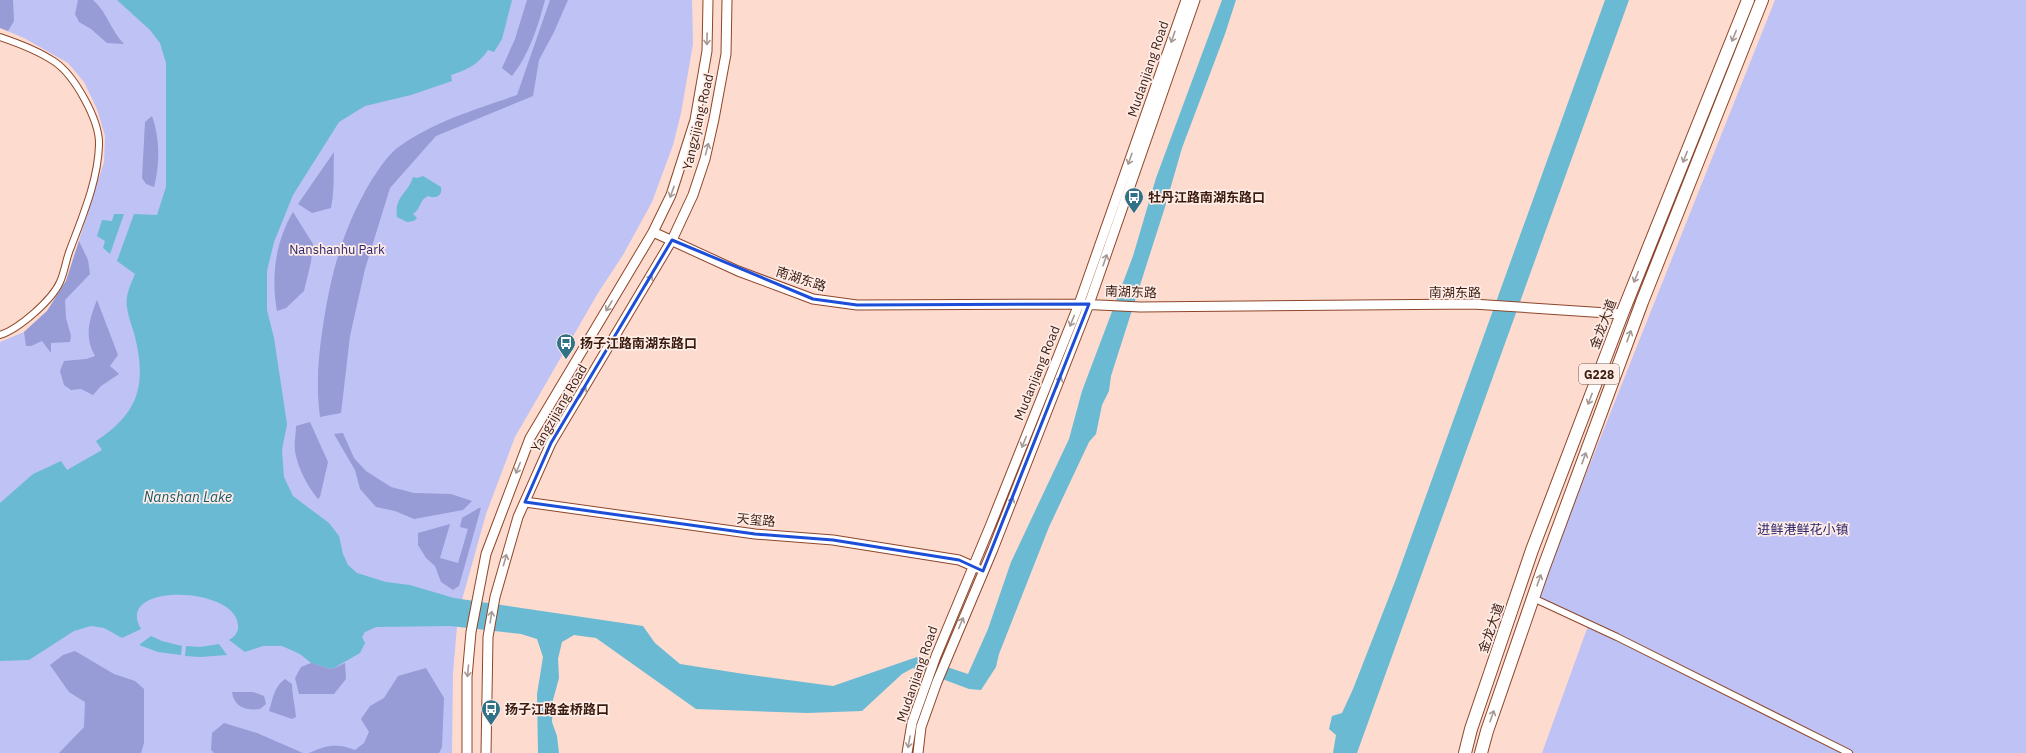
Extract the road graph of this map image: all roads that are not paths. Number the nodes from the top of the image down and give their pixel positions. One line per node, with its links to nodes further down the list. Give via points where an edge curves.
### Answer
1 (708, 0): 8 (street, Yangzijiang Road, one-way to 8, via 707,51 695,120 671,195)
2 (727, 0): 9 (street, Yangzijiang Road, one-way to 2, via 692,195 714,119 726,54)
3 (1186, 0): 10 (street, Mudanjiang Road, one-way to 10)
4 (1195, 0): 11 (street, Mudanjiang Road, one-way to 4)
5 (1748, 0): 12 (highway, 金龙大道 / G228, one-way to 12)
6 (1762, 0): 17 (highway, G228, one-way to 6, via 1642,302)
7 (0, 37): 13 (street, via 56,62 73,80 94,116 99,144 96,170 60,282 23,322)
8 (653, 232): 9 (street, 南湖东路); 18 (street, Yangzijiang Road, one-way to 18, via 530,438 486,554 471,632)
9 (672, 240): 10 (street, 南湖东路, via 738,271 813,299 857,305); 14 (street, Yangzijiang Road, one-way to 9, via 551,444)
10 (1079, 304): 11 (street, 南湖东路); 15 (street, Mudanjiang Road, one-way to 15)
11 (1090, 304): 12 (street, 南湖东路, via 1485,305); 16 (street, Mudanjiang Road, one-way to 11)
12 (1622, 314): 22 (highway, 金龙大道 / G228, one-way to 22, via 1532,550)
13 (0, 335)
14 (525, 502): 15 (street, 天玺路, via 755,534 833,540 959,560); 19 (street, Yangzijiang Road, one-way to 14, via 488,637 495,597 518,517)
15 (973, 566): 16 (street, 天玺路); 20 (street, Mudanjiang Road, one-way to 20, via 912,723)
16 (983, 571): 21 (street, Mudanjiang Road, one-way to 16, via 921,727 937,682)
17 (1533, 598): 23 (highway, G228, one-way to 17); 24 (street)
18 (467, 753)
19 (486, 753)
20 (907, 753)
21 (918, 753)
22 (1465, 753)
23 (1481, 753)
24 (1849, 753)

